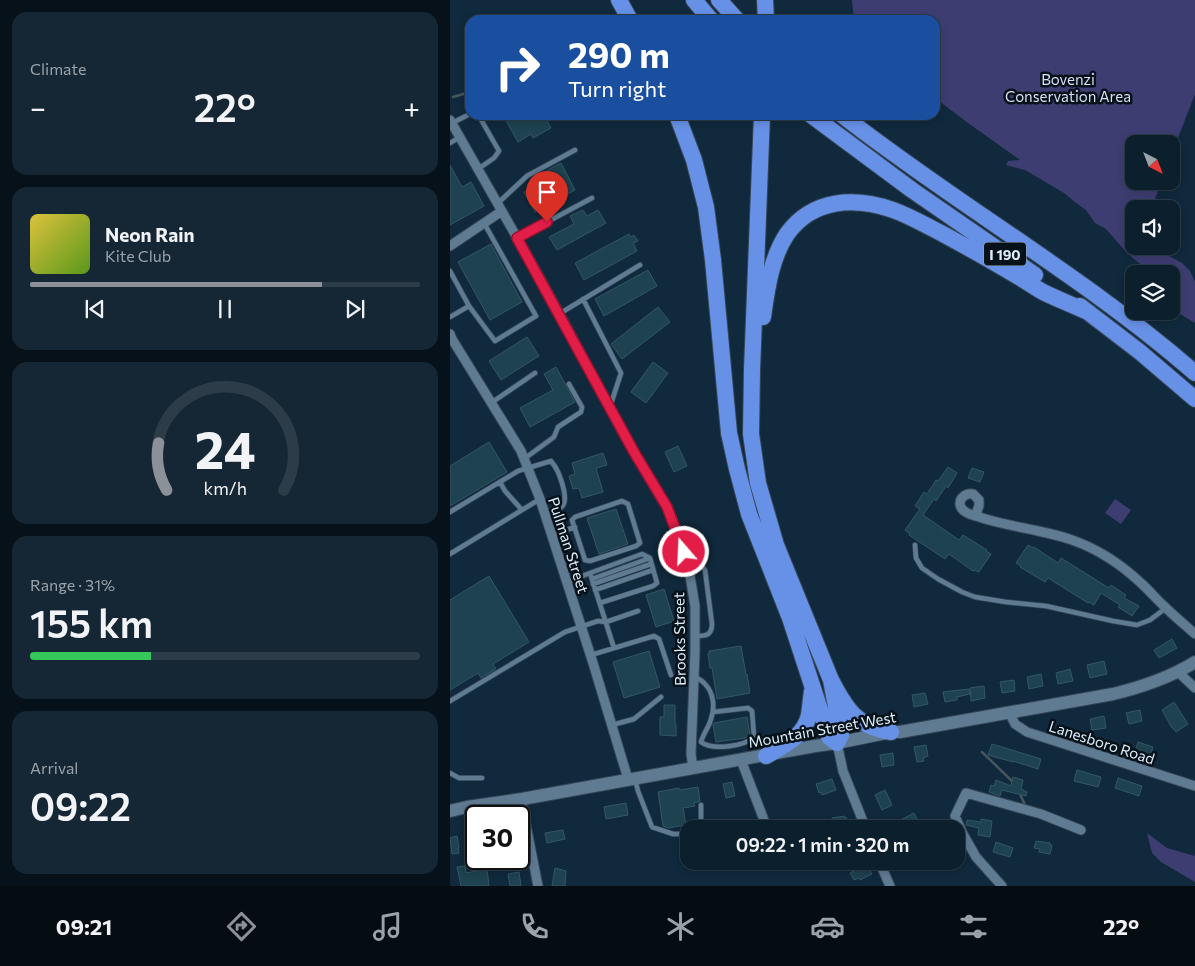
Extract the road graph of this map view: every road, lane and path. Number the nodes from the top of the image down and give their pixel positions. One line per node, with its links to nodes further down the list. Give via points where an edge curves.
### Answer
1 (619, 0): 5 (highway)
2 (694, 0): 6 (highway)
3 (719, 0): 7 (highway)
4 (765, 0): 8 (highway)
5 (627, 15)
6 (707, 15)
7 (732, 15)
8 (766, 15)
9 (465, 116): 15 (lane)
10 (481, 120): 19 (lane, via 499,152)
11 (678, 120): 72 (highway, via 694,160 706,207 729,433 737,469 749,514 790,618)
12 (762, 120): 33 (highway)
13 (818, 120): 29 (highway, I 190)
14 (848, 120): 35 (highway, I 190, via 1088,289)
15 (451, 122): 16 (street, Brooks Street)
16 (460, 137): 17 (lane); 19 (street, Brooks Street)
17 (450, 143)
18 (574, 150): 21 (lane, via 527,176)
19 (478, 168): 21 (street, Brooks Street)
20 (592, 198): 23 (lane)
21 (500, 207): 22 (street); 23 (street, Brooks Street)
22 (484, 223): 24 (street); 28 (lane, via 536,316 495,341)
23 (517, 238): 30 (street, Brooks Street)
24 (450, 246)
25 (640, 265): 27 (lane)
26 (450, 270): 28 (lane)
27 (583, 299): 30 (lane); 39 (lane, via 621,372)
28 (469, 306): 31 (lane)
29 (1088, 312): 33 (highway, via 1043,292 908,216 877,206 836,203 816,209 804,217 782,242 771,272); 37 (highway, I 190)
30 (559, 314): 39 (street, Brooks Street)
31 (450, 317)
32 (451, 338): 38 (street, Pullman Street)
33 (752, 370): 71 (highway, via 751,434 758,483 776,545)
34 (535, 373): 38 (lane)
35 (1195, 373)
36 (569, 384): 40 (lane, via 582,407 581,412)
37 (1195, 399)
38 (491, 403): 40 (street, Pullman Street)
39 (610, 408): 52 (street, Brooks Street, via 667,507)
40 (524, 459): 41 (street, Pullman Street)
41 (528, 469): 42 (lane); 43 (street, Pullman Street); 46 (lane, via 551,461 557,468 566,496 564,505)
42 (500, 482): 44 (lane); 45 (lane)
43 (540, 499): 44 (lane); 46 (street, Pullman Street)
44 (522, 510): 51 (lane)
45 (450, 512)
46 (545, 515): 49 (street, Pullman Street)
47 (975, 516): 59 (street, via 1074,540 1113,561)
48 (575, 527): 48 (lane, via 585,560 640,543 628,504 622,501 575,517 572,520); 49 (lane)
49 (552, 535): 56 (street, Pullman Street)
50 (915, 545): 59 (lane, via 916,558 922,568 975,597 1046,606 1137,625)
51 (451, 552)
52 (686, 562): 64 (street, Brooks Street, via 695,606); 64 (lane, via 702,566 705,570 712,624 709,634)
53 (651, 564): 54 (lane); 55 (lane); 55 (lane, via 650,558 642,554)
54 (653, 570): 57 (lane); 58 (lane, via 657,583 653,586)
55 (592, 579): 56 (lane); 57 (lane)
56 (567, 582): 62 (street, Pullman Street)
57 (595, 590): 58 (lane)
58 (600, 603): 61 (lane)
59 (1166, 608): 63 (street)
60 (638, 612): 61 (lane)
61 (606, 622): 62 (lane); 65 (lane)
62 (581, 626): 66 (street, Pullman Street); 75 (lane, via 565,632)
63 (1195, 634)
64 (695, 636): 70 (street, Brooks Street)
65 (614, 648): 66 (lane); 69 (lane, via 654,636 659,639)
66 (590, 655): 78 (street, Pullman Street)
67 (1195, 662): 68 (main road, Mountain Street West)
68 (1178, 672): 73 (street); 77 (main road, Mountain Street West, via 1118,693)
69 (671, 675)
70 (694, 676): 76 (lane, via 712,693); 83 (street, Brooks Street)
71 (831, 680): 79 (highway, via 855,717 874,728); 80 (highway, via 841,735)
72 (812, 686): 80 (highway, via 829,737); 81 (highway, via 806,725 793,740)
73 (1195, 688)
74 (662, 697): 78 (lane, via 634,719)
75 (450, 700)
76 (713, 712): 76 (lane, via 702,737 704,744 738,745 754,737 752,711 748,708)
77 (1009, 712): 79 (main road, Mountain Street West); 87 (street, Lanesboro Road, via 1015,724 1027,732)
78 (612, 724): 86 (street, Pullman Street)
79 (891, 732): 80 (main road, Mountain Street West)
80 (837, 743): 81 (main road, Mountain Street West); 93 (street, via 843,770)
81 (766, 756): 82 (main road, Mountain Street West)
82 (741, 760): 83 (main road, Mountain Street West); 92 (street)
83 (693, 768): 86 (main road, Mountain Street West)
84 (450, 773): 85 (lane, via 459,778)
85 (482, 778)
86 (632, 779): 88 (main road, Mountain Street West); 95 (lane, via 652,827)
87 (1195, 786)
88 (521, 799): 90 (main road, Mountain Street West); 97 (street)
89 (701, 805): 91 (lane)
90 (450, 810)
91 (701, 820)
92 (764, 820)
93 (862, 820)
94 (1080, 830): 99 (street, via 1041,814 966,793 956,816 959,825 976,857)
95 (680, 834)
96 (883, 870): 98 (street)
97 (538, 886)
98 (890, 886)
99 (1002, 886)

